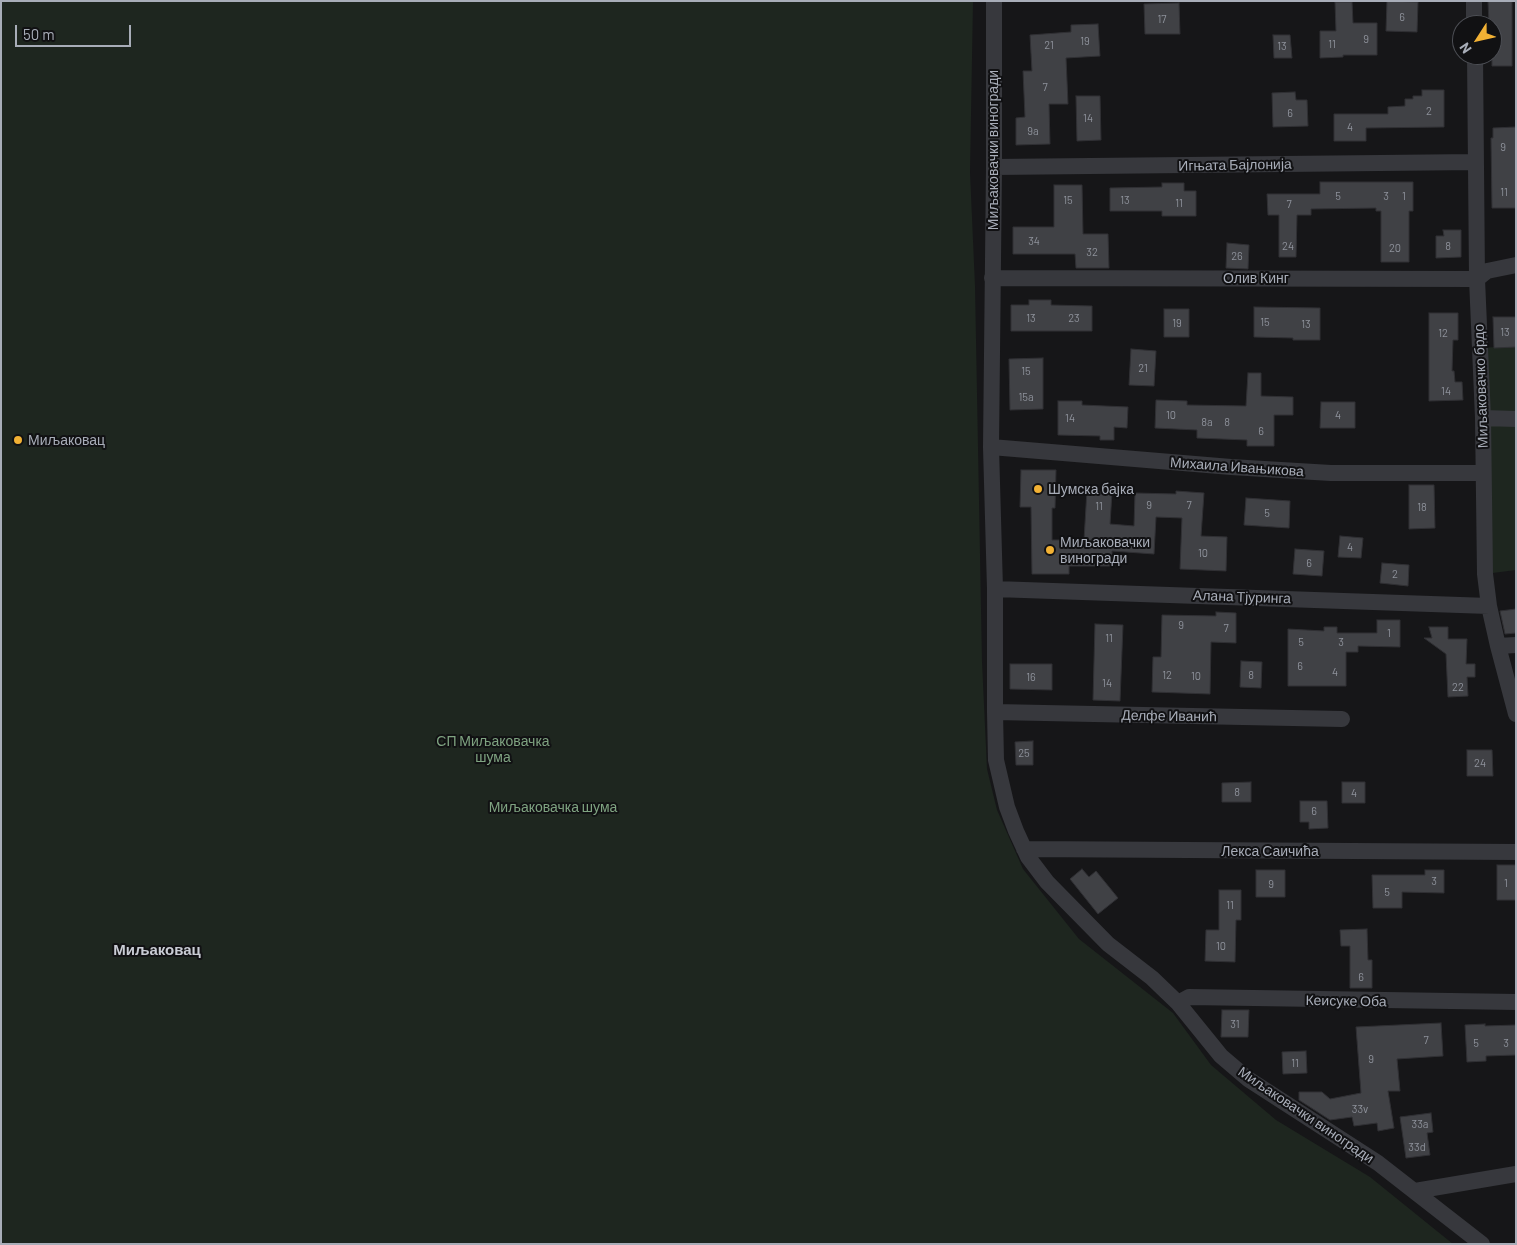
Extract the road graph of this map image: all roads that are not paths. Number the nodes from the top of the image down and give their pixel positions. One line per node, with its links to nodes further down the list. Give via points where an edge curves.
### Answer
1 (994, 1): 6 (street, Миљаковачки виногради)
2 (1474, 1): 3 (street)
3 (1474, 15)
4 (1475, 65): 5 (street, Миљаковачко брдо)
5 (1476, 162): 6 (street, Игњата Бајлонија); 9 (street, Миљаковачко брдо)
6 (994, 167): 8 (street, Миљаковачки виногради)
7 (1516, 265): 9 (street, Олив Кинг, via 1488,271)
8 (992, 278): 9 (street, Олив Кинг); 12 (street, Миљаковачки виногради)
9 (1478, 279): 10 (street, Миљаковачко брдо)
10 (1483, 418): 11 (street); 13 (street, Миљаковачко брдо)
11 (1516, 419)
12 (991, 447): 13 (street, Михаила Ивањикова, via 1321,472); 14 (street, Миљаковачки виногради)
13 (1483, 473): 15 (street, Миљаковачко брдо, via 1485,574)
14 (995, 590): 15 (street, Алана Тјуринга); 18 (street, Миљаковачки виногради)
15 (1489, 606): 17 (street, Миљаковачко брдо)
16 (1516, 645): 17 (street)
17 (1498, 646): 19 (street, Миљаковачко брдо)
18 (995, 712): 20 (street, Делфе Иванић); 21 (street, Миљаковачки виногради, via 996,760 1007,807)
19 (1516, 714)
20 (1342, 719)
21 (1024, 849): 22 (street, Лекса Саичића); 23 (street, Миљаковачки виногради, via 1046,882 1108,944)
22 (1516, 852)
23 (1178, 1002): 24 (street, Кеисуке Оба, via 1188,998); 26 (street, Миљаковачки виногради, via 1212,1046 1248,1079 1362,1152)
24 (1516, 1002)
25 (1516, 1174): 26 (street)
26 (1415, 1191): 27 (street, Миљаковачки виногради)
27 (1482, 1244)

